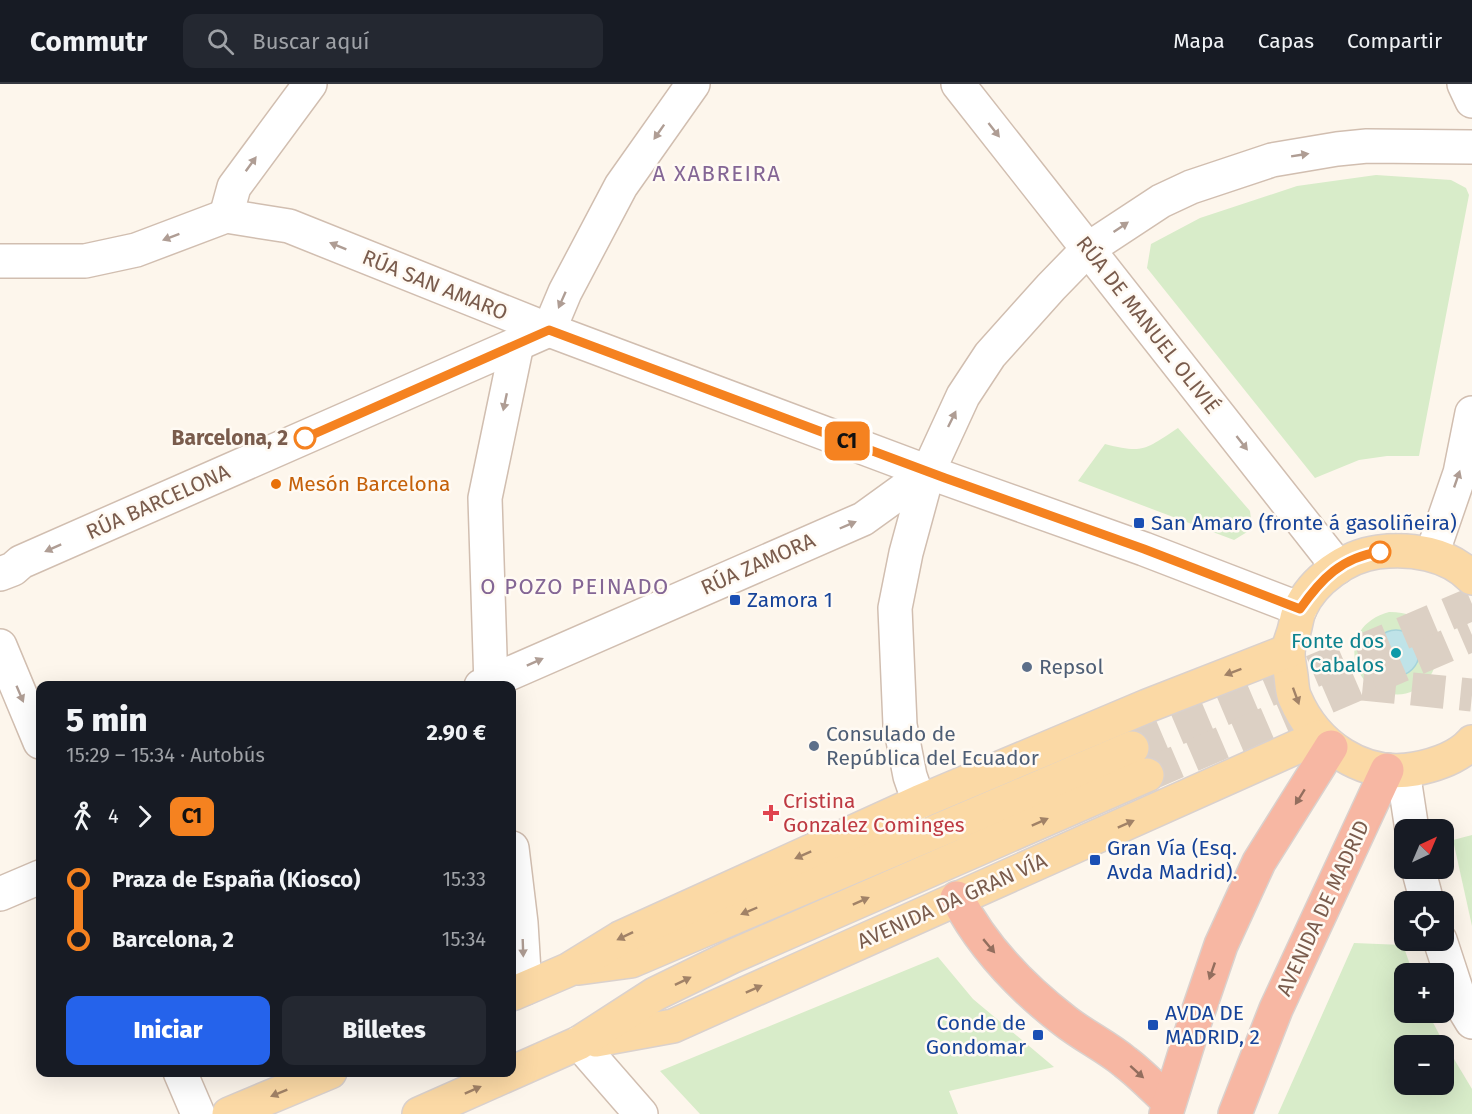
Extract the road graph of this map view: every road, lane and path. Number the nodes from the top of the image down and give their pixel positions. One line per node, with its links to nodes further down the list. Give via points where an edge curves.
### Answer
1 (310, 84): 7 (street, one-way to 1, via 234,187)
2 (693, 84): 10 (street, one-way to 10, via 621,186)
3 (958, 84): 8 (street, RÚA DE MANUEL OLIVIÉ, one-way to 8)
4 (1464, 84): 5 (street)
5 (1472, 101)
6 (1472, 147): 8 (street, one-way to 6, via 1161,201 1272,160 1367,146)
7 (226, 216): 9 (street, RÚA SAN AMARO, one-way to 9, via 136,250 85,261); 10 (street, RÚA SAN AMARO, one-way to 7, via 289,226)
8 (1088, 249): 13 (street, one-way to 8, via 963,396 990,355); 15 (street, RÚA DE MANUEL OLIVIÉ, one-way to 15)
9 (0, 261)
10 (549, 330): 11 (street, RÚA BARCELONA); 13 (street, RÚA SAN AMARO)
11 (517, 344): 16 (street, RÚA BARCELONA, one-way to 16); 21 (street, one-way to 21, via 484,498)
12 (1472, 413): 14 (street, one-way to 12, via 1460,473)
13 (928, 472): 18 (street, RÚA SAN AMARO); 22 (street, RÚA ZAMORA, one-way to 13, via 862,519); 27 (street, via 895,608 900,725)
14 (1432, 554): 15 (main road, via 1400,549 1368,553); 17 (main road)
15 (1338, 567): 18 (main road, via 1317,585)
16 (0, 574)
17 (1471, 575)
18 (1300, 609): 20 (main road)
19 (0, 646): 23 (street, one-way to 23)
20 (1288, 651): 24 (main road, one-way to 24, via 1294,697); 27 (main road, AVENIDA DA GRAN VÍA, one-way to 27)
21 (487, 681)
22 (494, 681)
23 (36, 732)
24 (1325, 742): 26 (main road, via 1358,763); 32 (main road, AVENIDA DA GRAN VÍA, one-way to 24); 42 (highway, one-way to 42, via 1259,862 1221,945)
25 (1472, 742): 26 (main road, via 1437,764)
26 (1395, 771): 28 (street); 47 (highway, AVENIDA DE MADRID, via 1276,1009)
27 (919, 802): 34 (main road, AVENIDA DA GRAN VÍA, one-way to 34, via 620,938)
28 (1409, 819)
29 (36, 879): 31 (street)
30 (516, 881): 35 (street, one-way to 35, via 521,923)
31 (0, 894)
32 (957, 898): 37 (main road, AVENIDA DA GRAN VÍA, one-way to 32, via 673,1026); 42 (highway, one-way to 42, via 970,923 1032,994 1124,1061)
33 (1444, 951): 36 (street, via 1461,1004)
34 (568, 970): 35 (main road, AVENIDA DA GRAN VÍA); 37 (main road, AVENIDA DA GRAN VÍA, one-way to 34, via 655,994 1139,762 632,961)
35 (518, 991)
36 (1472, 1022)
37 (579, 1043): 38 (main road, AVENIDA DA GRAN VÍA, one-way to 37); 46 (street)
38 (516, 1071)
39 (182, 1077): 43 (street)
40 (318, 1077): 44 (main road, one-way to 44)
41 (503, 1077): 45 (main road, AVENIDA DA GRAN VÍA, one-way to 41)
42 (1168, 1108)
43 (198, 1114)
44 (229, 1114)
45 (420, 1114)
46 (641, 1114)
47 (1235, 1114)

